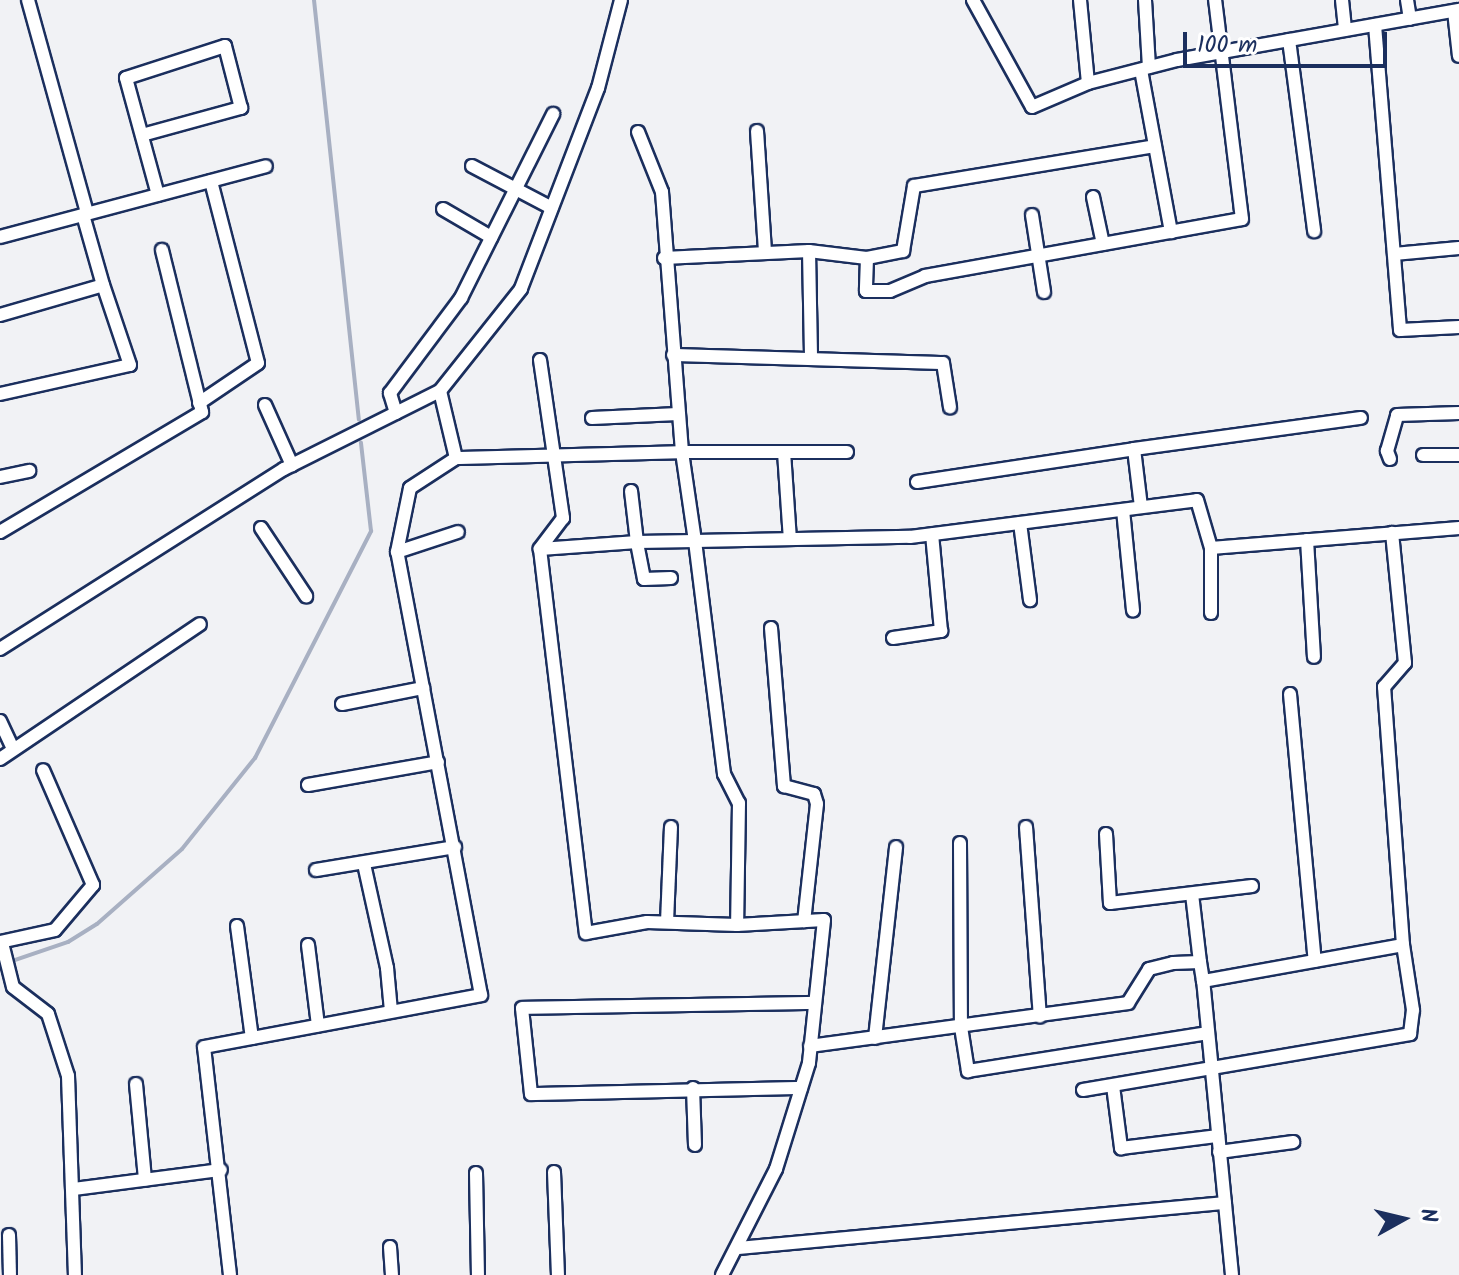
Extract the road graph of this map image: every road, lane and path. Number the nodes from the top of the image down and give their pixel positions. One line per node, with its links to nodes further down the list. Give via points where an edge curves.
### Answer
1 (28, 0): 31 (street)
2 (621, 0): 29 (street, via 598,88)
3 (973, 0): 17 (street, via 1032,107)
4 (1080, 0): 17 (street)
5 (1145, 0): 16 (street)
6 (1215, 0): 14 (street)
7 (1342, 0): 12 (street)
8 (1407, 0): 10 (street)
9 (1456, 10): 10 (street); 15 (street)
10 (1410, 19): 11 (street)
11 (1375, 25): 12 (street); 42 (street)
12 (1345, 30): 13 (street)
13 (1289, 40): 14 (street); 33 (street)
14 (1218, 53): 16 (street); 34 (street, via 1242,219)
15 (1459, 56)
16 (1145, 69): 17 (street); 22 (street)
17 (1088, 83)
18 (553, 114): 26 (street)
19 (757, 131): 41 (street)
20 (638, 132): 44 (street, via 662,192)
21 (142, 135): 21 (street, via 126,78 225,46 241,108); 27 (street)
22 (1155, 146): 34 (street); 45 (street, via 914,186 903,251)
23 (266, 166): 25 (street)
24 (472, 166): 26 (street)
25 (211, 181): 27 (street); 55 (street, via 258,363)
26 (515, 189): 29 (street); 36 (street)
27 (158, 195): 31 (street)
28 (1093, 197): 37 (street)
29 (552, 208): 53 (street, via 521,289)
30 (443, 209): 36 (street)
31 (85, 214): 35 (street); 46 (street)
32 (1032, 215): 43 (street)
33 (1314, 231)
34 (1171, 232): 37 (street)
35 (0, 237)
36 (491, 237): 58 (street, via 461,298 390,393)
37 (1103, 244): 43 (street)
38 (1459, 248): 42 (street)
39 (162, 250): 55 (street)
40 (809, 251): 41 (street); 45 (street); 51 (street)
41 (765, 253): 44 (street)
42 (1394, 254): 49 (street, via 1400,330)
43 (1038, 256): 45 (street, via 925,276 890,291 866,291); 47 (street)
44 (664, 258): 50 (street)
45 (867, 258)
46 (103, 285): 48 (street); 54 (street, via 130,365)
47 (1044, 292)
48 (0, 315)
49 (1459, 327)
50 (673, 355): 51 (street); 60 (street)
51 (811, 359): 57 (street, via 943,363)
52 (540, 360): 70 (street)
53 (440, 391): 58 (street); 69 (street)
54 (0, 394)
55 (199, 403): 82 (street, via 202,412)
56 (265, 405): 72 (street)
57 (950, 407)
58 (396, 413): 72 (street)
59 (1459, 413): 71 (street, via 1397,415 1387,451)
60 (678, 414): 61 (street); 64 (street)
61 (592, 418)
62 (1361, 418): 63 (street)
63 (1134, 449): 75 (street); 77 (street)
64 (682, 452): 65 (street); 70 (street); 88 (street)
65 (784, 452): 66 (street); 86 (street)
66 (847, 452)
67 (1423, 455): 68 (street)
68 (1459, 455)
69 (456, 458): 70 (street); 92 (street, via 410,488)
70 (553, 459): 91 (street, via 563,518)
71 (1390, 459)
72 (292, 465): 101 (street)
73 (29, 471): 74 (street)
74 (0, 477)
75 (917, 482)
76 (631, 491): 89 (street)
77 (1141, 507): 78 (street); 90 (street, via 1197,500)
78 (1123, 510): 79 (street); 96 (street)
79 (1020, 523): 85 (street); 95 (street)
80 (261, 528): 94 (street)
81 (1459, 528): 84 (street)
82 (0, 532)
83 (458, 532): 92 (street)
84 (1392, 533): 87 (street); 127 (street, via 1405,663 1384,687)
85 (932, 534): 86 (street); 100 (street, via 941,631)
86 (790, 539): 88 (street)
87 (1307, 540): 90 (street); 102 (street)
88 (695, 541): 89 (street); 124 (street, via 724,774 739,803)
89 (637, 542): 91 (street); 93 (street, via 644,579)
90 (1211, 548): 97 (street)
91 (540, 549): 123 (street, via 586,933)
92 (397, 552): 103 (street)
93 (671, 578)
94 (306, 596)
95 (1030, 600)
96 (1133, 611)
97 (1211, 613)
98 (200, 624): 107 (street)
99 (771, 628): 122 (street, via 784,786 814,794 817,804)
100 (893, 638)
101 (0, 649)
102 (1314, 657)
103 (423, 688): 105 (street); 109 (street)
104 (1290, 694): 129 (street)
105 (342, 704)
106 (0, 721): 107 (street)
107 (12, 747): 108 (street)
108 (0, 759)
109 (438, 762): 111 (street); 116 (street)
110 (43, 770): 128 (street, via 93,885 55,930)
111 (308, 785)
112 (671, 827): 123 (street)
113 (1026, 827): 134 (street)
114 (1106, 834): 121 (street, via 1110,903)
115 (960, 843): 136 (street)
116 (455, 847): 118 (street); 133 (street, via 481,995)
117 (896, 847): 139 (street)
118 (364, 864): 119 (street); 133 (street)
119 (316, 870)
120 (1252, 886): 121 (street)
121 (1192, 894): 130 (street)
122 (804, 921): 124 (street); 132 (street, via 824,920)
123 (667, 922): 124 (street)
124 (737, 925)
125 (237, 926): 138 (street)
126 (308, 945): 135 (street)
127 (1403, 945): 129 (street); 141 (street, via 1413,1010 1410,1034)
128 (2, 946): 155 (street, via 13,987 48,1014 68,1076)
129 (1315, 961): 131 (street)
130 (1200, 962): 131 (street); 134 (street, via 1149,969 1128,1003)
131 (1203, 981): 137 (street)
132 (815, 1003): 140 (street); 144 (street, via 522,1008 531,1094)
133 (391, 1011): 135 (street)
134 (1040, 1016): 136 (street)
135 (318, 1025): 138 (street)
136 (961, 1027): 137 (street, via 968,1071); 139 (street)
137 (1207, 1033): 141 (street)
138 (252, 1038): 151 (street, via 204,1047)
139 (875, 1038): 140 (street)
140 (810, 1046): 145 (street)
141 (1211, 1072): 143 (street); 147 (street)
142 (136, 1084): 154 (street)
143 (1113, 1086): 146 (street); 147 (street, via 1121,1148)
144 (693, 1088): 145 (street); 149 (street)
145 (801, 1088): 159 (street, via 776,1169)
146 (1083, 1090)
147 (1218, 1136): 150 (street)
148 (1293, 1142): 150 (street)
149 (695, 1145)
150 (1219, 1152): 156 (street)
151 (221, 1170): 154 (street); 163 (street)
152 (554, 1172): 166 (street)
153 (476, 1173): 165 (street)
154 (145, 1180): 155 (street)
155 (74, 1189): 162 (street)
156 (1225, 1203): 159 (street); 168 (street)
157 (9, 1235): 160 (street)
158 (390, 1247): 164 (street)
159 (739, 1248): 167 (street)
160 (5, 1259): 161 (street)
161 (10, 1275)
162 (75, 1275)
163 (230, 1275)
164 (392, 1275)
165 (478, 1275)
166 (558, 1275)
167 (722, 1275)
168 (1232, 1275)

